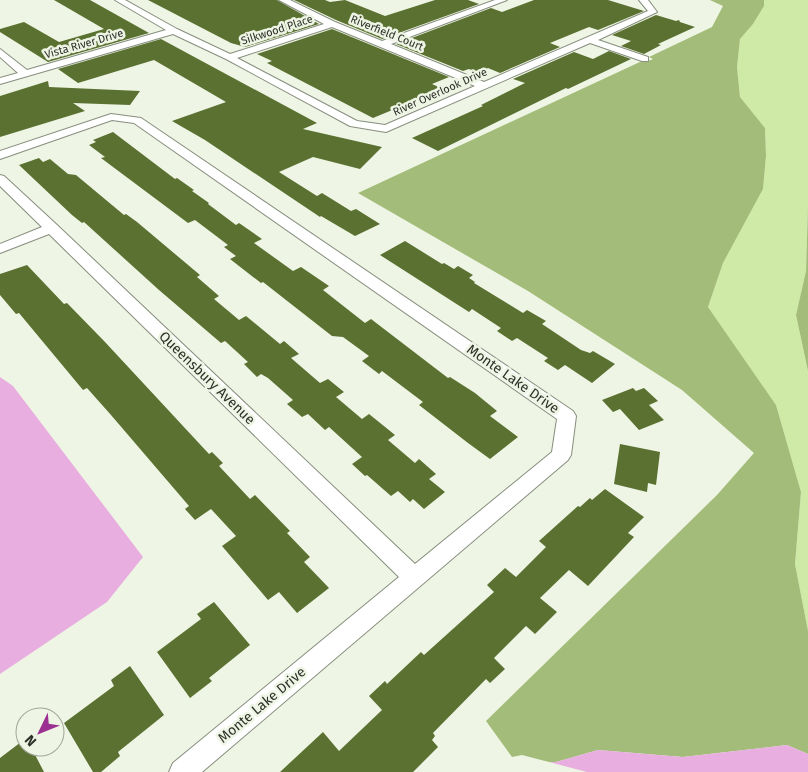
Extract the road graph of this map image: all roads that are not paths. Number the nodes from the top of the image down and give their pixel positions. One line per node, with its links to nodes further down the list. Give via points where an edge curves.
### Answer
1 (119, 0): 6 (street, River Overlook Drive)
2 (283, 0): 5 (street, Riverfield Court)
3 (503, 0): 8 (street)
4 (643, 0): 7 (street, River Overlook Drive, via 653,12)
5 (332, 24): 8 (street, Riverfield Court); 10 (street, Silkwood Place)
6 (174, 31): 10 (street, River Overlook Drive); 12 (street, Vista River Drive)
7 (590, 40): 11 (street); 14 (street, River Overlook Drive)
8 (383, 44): 14 (street, Riverfield Court)
9 (0, 52): 12 (street)
10 (229, 57): 14 (street, River Overlook Drive, via 354,124 386,129)
11 (645, 59)
12 (26, 74): 13 (street, Vista River Drive)
13 (0, 81)
14 (484, 86)
15 (0, 155): 19 (street, Monte Lake Drive, via 111,117 137,120 567,416 561,456)
16 (0, 179): 17 (street, Queensbury Avenue)
17 (52, 228): 18 (street); 19 (street, Queensbury Avenue)
18 (0, 249)
19 (414, 577): 20 (street, Monte Lake Drive)
20 (182, 772)

